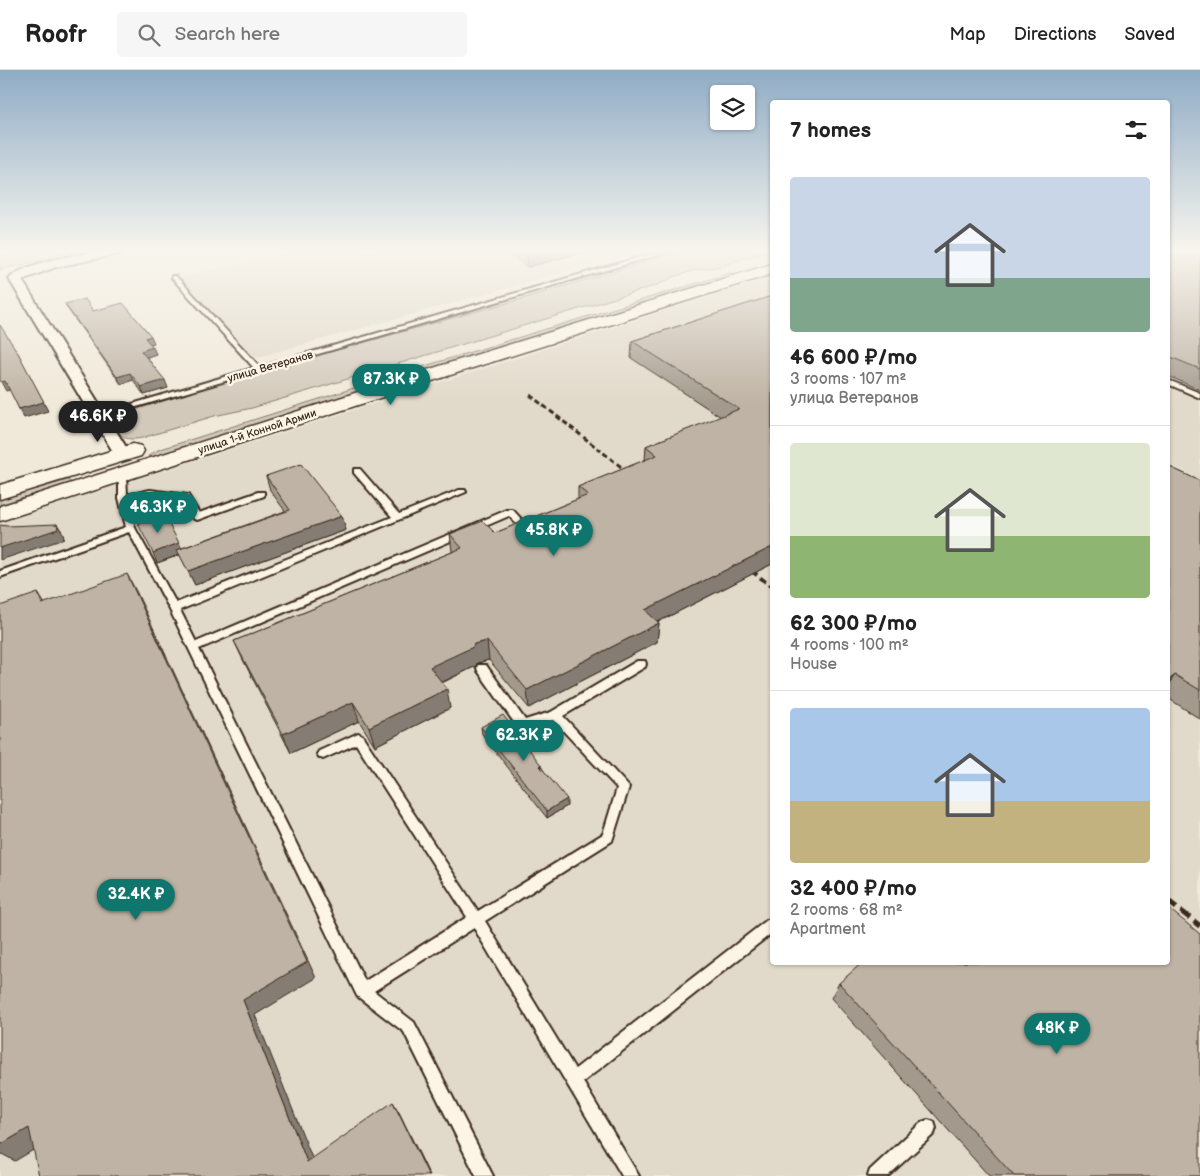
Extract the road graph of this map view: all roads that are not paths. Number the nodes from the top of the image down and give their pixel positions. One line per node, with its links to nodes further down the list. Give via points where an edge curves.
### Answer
1 (29, 302): 9 (street)
2 (196, 302): 6 (lane)
3 (492, 302): 6 (lane, улица Ветеранов)
4 (620, 302): 10 (main road, улица 1-й Конной Армии)
5 (663, 302): 12 (main road, улица 1-й Конной Армии, via 456,367)
6 (258, 369): 9 (lane, улица Ветеранов)
7 (1170, 383): 8 (lane)
8 (1200, 396)
9 (99, 415): 12 (street)
10 (207, 428)
11 (151, 446): 12 (main road, улица 1-й Конной Армии)
12 (119, 462): 14 (main road, улица 1-й Конной Армии); 17 (lane); 18 (main road, улица 1-й Конной Армии)
13 (357, 471): 19 (lane)
14 (0, 492)
15 (462, 492): 19 (lane)
16 (261, 494): 17 (lane, via 197,517 185,497 150,493)
17 (123, 498): 20 (lane)
18 (0, 514)
19 (398, 518): 23 (lane)
20 (131, 528): 22 (lane); 23 (lane)
21 (531, 534): 24 (lane, via 510,512)
22 (0, 574)
23 (174, 608): 24 (lane)
24 (193, 647): 31 (lane)
25 (641, 664): 27 (lane)
26 (482, 668): 27 (lane, via 522,725)
27 (555, 716): 29 (lane, via 623,787 608,837)
28 (324, 754): 29 (lane, via 358,738)
29 (476, 920): 31 (lane); 32 (lane)
30 (770, 927): 32 (lane)
31 (362, 991): 34 (lane, via 409,1027)
32 (573, 1080): 35 (lane)
33 (928, 1128): 36 (lane)
34 (485, 1176)
35 (630, 1176)
36 (876, 1176)

